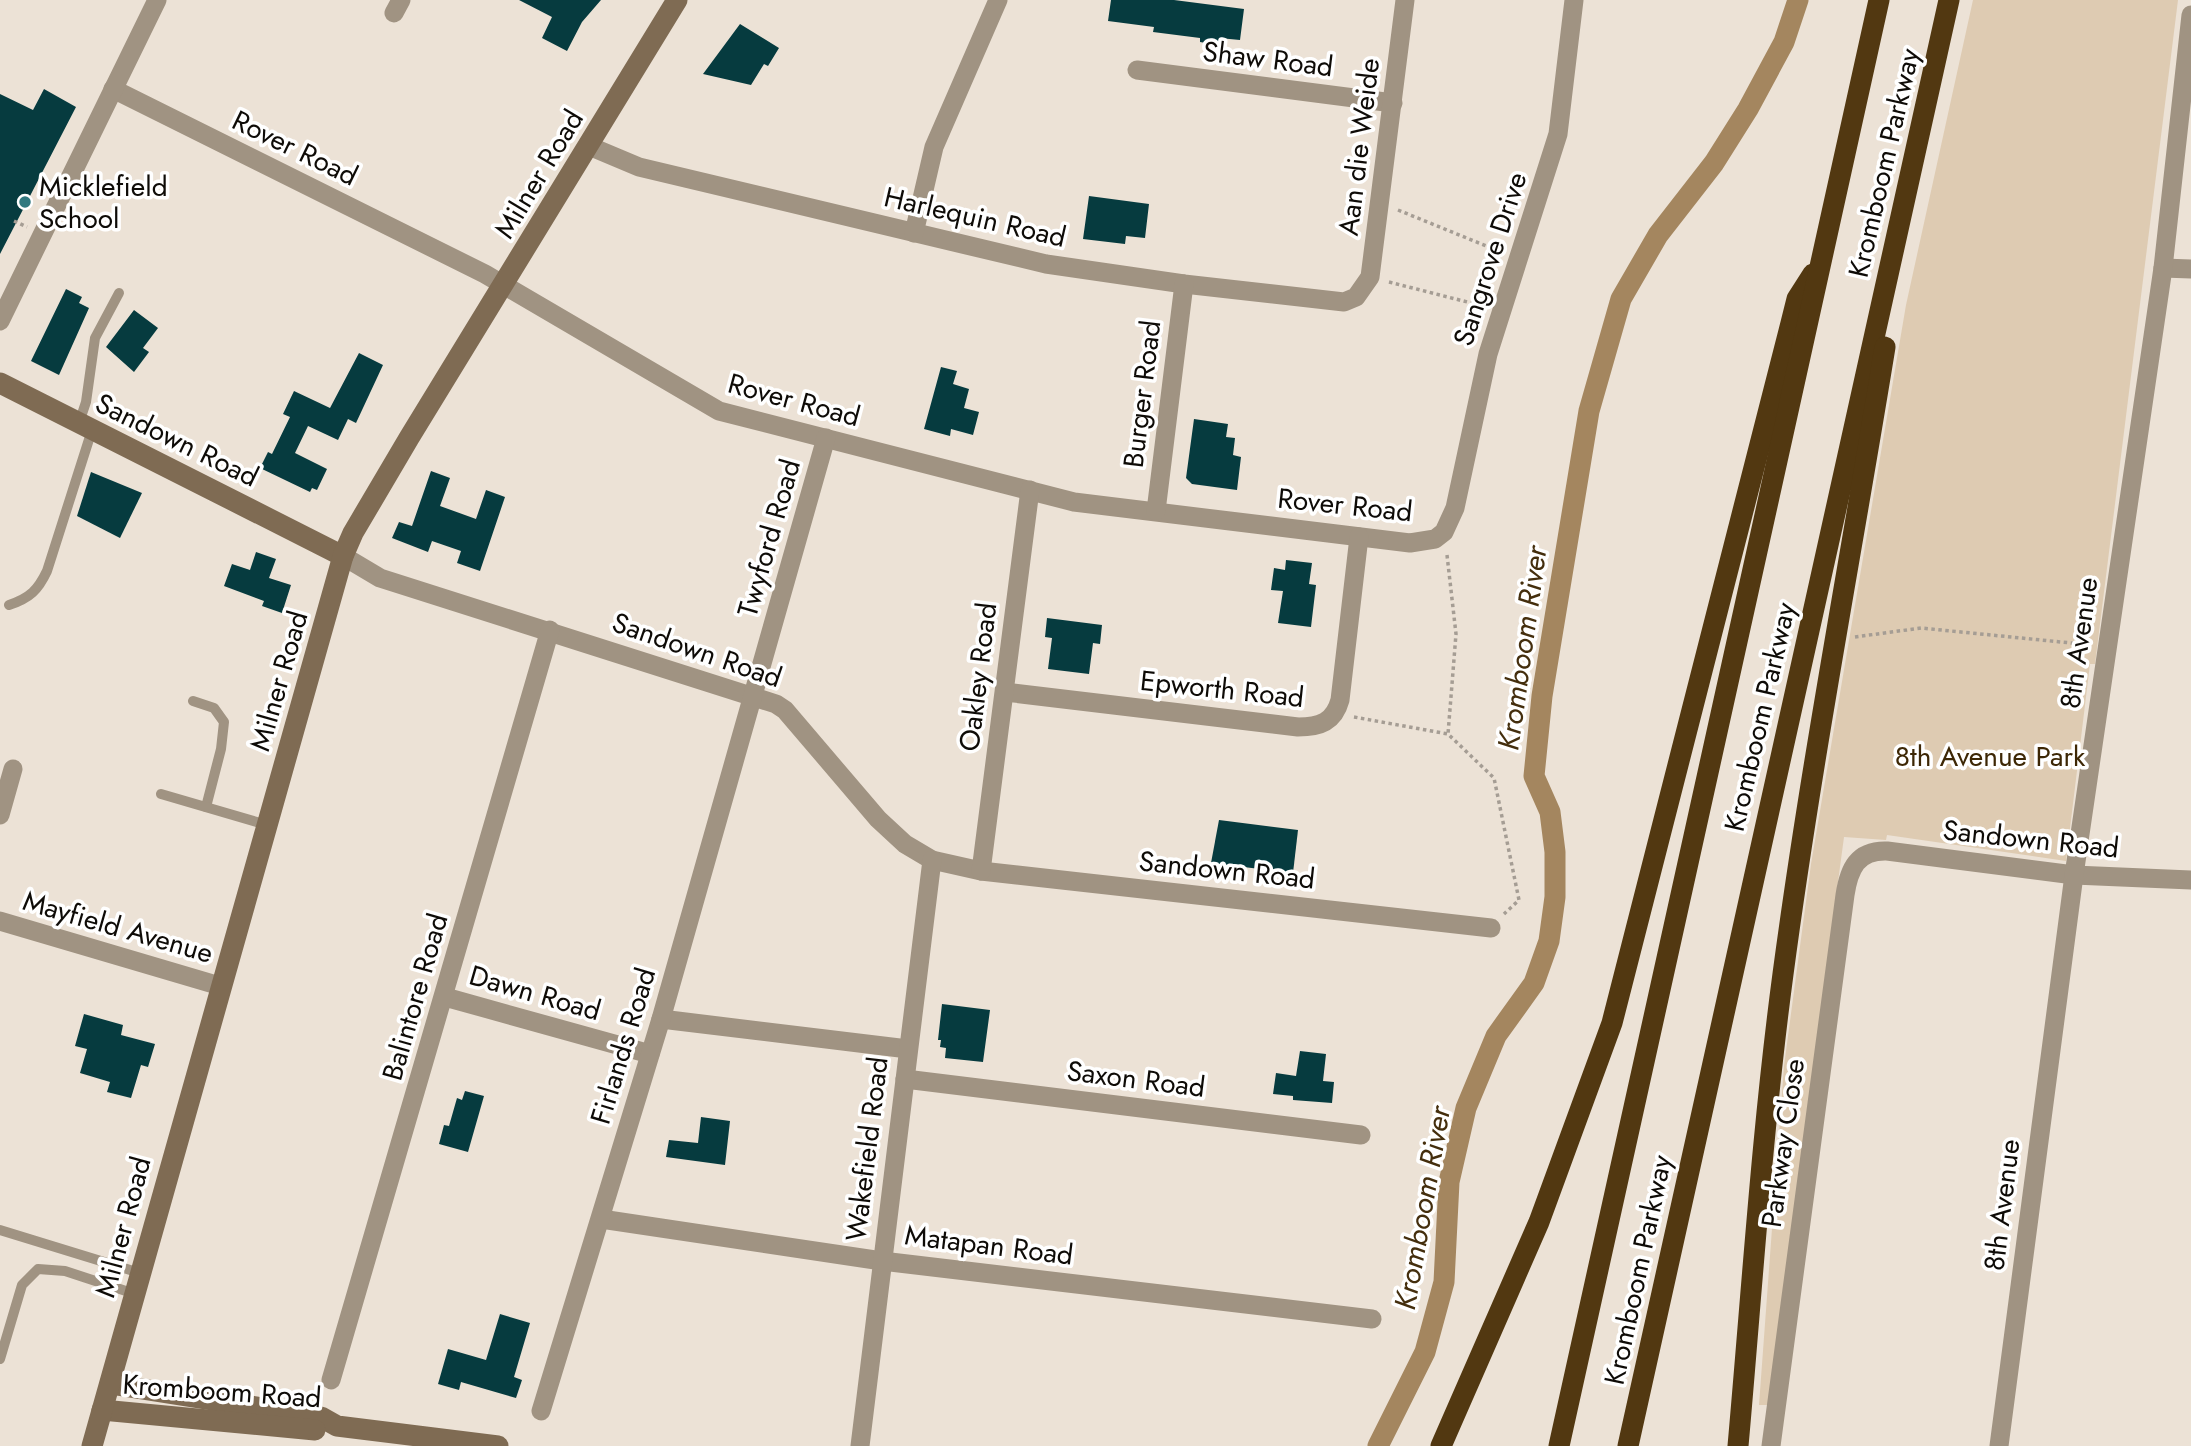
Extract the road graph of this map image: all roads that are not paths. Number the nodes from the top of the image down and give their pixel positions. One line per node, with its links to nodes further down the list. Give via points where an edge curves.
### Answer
1 (157, 0): 10 (street)
2 (677, 0): 13 (main road, Milner Road)
3 (998, 0): 14 (street, via 933,147)
4 (1405, 0): 11 (street, Aan die Weide)
5 (1574, 0): 28 (street, Sangrove Drive, via 1558,134 1488,354 1455,508)
6 (1879, 0): 15 (highway, Kromboom Parkway)
7 (1949, 0): 12 (highway, Kromboom Parkway)
8 (2191, 15): 16 (street, 8th Avenue)
9 (1136, 70): 11 (street, Shaw Road)
10 (113, 89): 19 (street, Rover Road); 22 (street)
11 (1393, 103): 21 (street, Aan die Weide, via 1370,277)
12 (1921, 128): 71 (highway, Kromboom Parkway); 72 (highway, via 1807,807 1774,1050)
13 (589, 146): 14 (street, Harlequin Road, via 639,167); 19 (main road, Milner Road)
14 (914, 233): 18 (street, Harlequin Road, via 1046,264)
15 (1820, 265): 69 (highway, via 1805,282 1791,323 1612,1023 1539,1222); 70 (highway, Kromboom Parkway)
16 (2163, 268): 17 (street); 44 (street, 8th Avenue)
17 (2191, 269)
18 (1184, 284): 21 (street, Harlequin Road, via 1325,301); 27 (street, Burger Road)
19 (505, 285): 25 (street, Rover Road, via 719,411); 30 (main road, Milner Road, via 409,438)
20 (119, 293): 24 (lane, via 95,338)
21 (1356, 297)
22 (0, 321)
23 (0, 383): 24 (main road, Sandown Road)
24 (86, 426): 30 (main road, Sandown Road); 31 (lane, via 47,570 36,591)
25 (826, 438): 26 (street, Rover Road); 34 (street, Twyford Road)
26 (1030, 490): 27 (street, Rover Road, via 1073,502); 33 (street, Oakley Road)
27 (1156, 511): 29 (street, Rover Road)
28 (1444, 532): 29 (street, Rover Road, via 1435,539 1410,543)
29 (1359, 537): 33 (street, Epworth Road, via 1336,713 1327,722 1298,727)
30 (343, 556): 32 (street, Sandown Road, via 380,578); 40 (main road, Milner Road)
31 (9, 604)
32 (550, 630): 34 (street, Sandown Road); 49 (street, Balintore Road)
33 (1005, 692): 43 (street, Oakley Road)
34 (754, 694): 42 (street, Sandown Road, via 785,710 878,819 905,844); 50 (street, Firlands Road)
35 (193, 701): 38 (lane, via 214,708 224,722)
36 (13, 769): 39 (street)
37 (161, 794): 38 (lane)
38 (206, 807): 40 (lane)
39 (0, 815)
40 (267, 825): 48 (main road, Milner Road)
41 (1866, 854): 44 (street, Sandown Road, via 1887,851); 73 (street, Parkway Close, via 1853,864 1845,895)
42 (932, 860): 43 (street, Sandown Road); 51 (street, Wakefield Road)
43 (981, 871): 47 (street, Sandown Road)
44 (2074, 875): 45 (street, Sandown Road); 74 (street, 8th Avenue)
45 (2191, 880)
46 (0, 921): 48 (street, Mayfield Avenue)
47 (1491, 928)
48 (220, 986): 58 (main road, Milner Road)
49 (444, 996): 52 (street, Dawn Road); 61 (street, Balintore Road)
50 (661, 1019): 51 (street); 52 (street, Firlands Road)
51 (908, 1049): 53 (street, Wakefield Road)
52 (650, 1054): 55 (street, Firlands Road)
53 (905, 1079): 54 (street, Saxon Road); 57 (street, Wakefield Road)
54 (1361, 1135)
55 (601, 1219): 57 (street, Matapan Road); 64 (street, Firlands Road)
56 (0, 1230): 58 (lane)
57 (881, 1261): 59 (street, Matapan Road); 68 (street, Wakefield Road)
58 (137, 1283): 60 (lane, via 38,1269 22,1285); 62 (main road, Milner Road)
59 (1372, 1319)
60 (0, 1359)
61 (331, 1380)
62 (110, 1384): 63 (main road, Milner Road); 65 (main road, Kromboom Road, via 321,1417)
63 (102, 1410): 65 (main road, Kromboom Road, via 318,1431); 66 (main road, Milner Road)
64 (541, 1411)
65 (337, 1426): 67 (main road, Kromboom Road)
66 (92, 1446)
67 (498, 1446)
68 (860, 1446)
69 (1441, 1446)
70 (1559, 1446)
71 (1629, 1446)
72 (1738, 1446)
73 (1771, 1446)
74 (1999, 1446)

